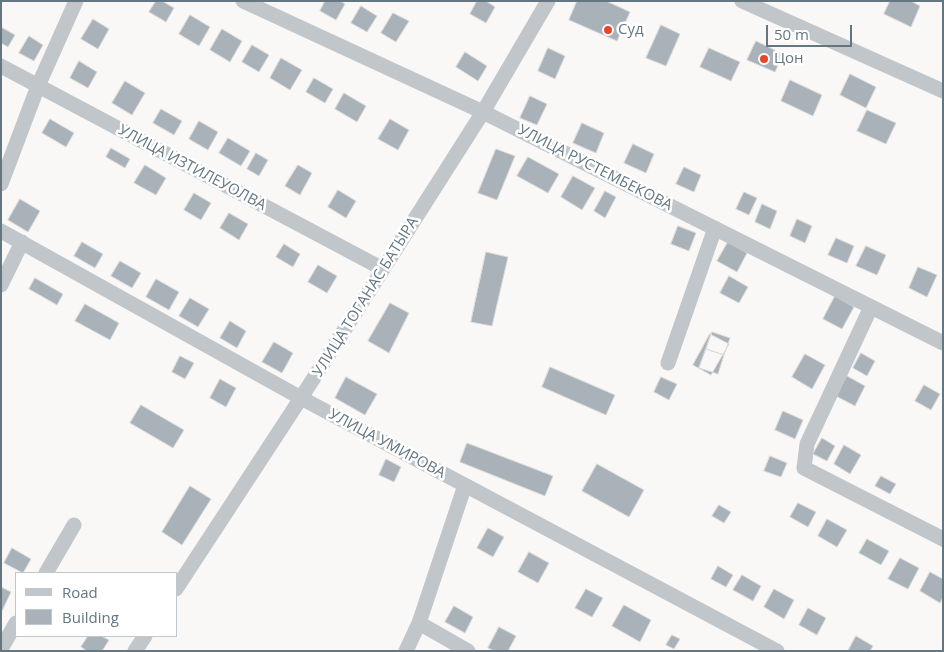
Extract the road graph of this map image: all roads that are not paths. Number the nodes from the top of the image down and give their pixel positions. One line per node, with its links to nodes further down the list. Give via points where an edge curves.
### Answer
1 (76, 1): 6 (street)
2 (243, 1): 8 (street, УЛИЦА РУСТЕМБЕКОВА)
3 (548, 1): 8 (street, УЛИЦА ТОГАНАС БАТЫРА)
4 (742, 1): 7 (street)
5 (1, 66): 6 (street, УЛИЦА ИЗТИЛЕУОЛВА)
6 (38, 86): 9 (street); 13 (street, УЛИЦА ИЗТИЛЕУОЛВА)
7 (943, 91)
8 (483, 112): 10 (street, УЛИЦА РУСТЕМБЕКОВА); 13 (street, УЛИЦА ТОГАНАС БАТЫРА)
9 (1, 184)
10 (715, 228): 15 (street, УЛИЦА РУСТЕМБЕКОВА); 17 (street)
11 (1, 231): 12 (street, УЛИЦА УМИРОВА)
12 (22, 242): 14 (street); 18 (street, УЛИЦА УМИРОВА)
13 (383, 270): 18 (street, УЛИЦА ТОГАНАС БАТЫРА)
14 (1, 285)
15 (871, 307): 16 (street, УЛИЦА РУСТЕМБЕКОВА); 21 (street, via 808,444 804,468)
16 (943, 343)
17 (668, 363)
18 (301, 398): 19 (street, УЛИЦА УМИРОВА); 23 (street, УЛИЦА ТОГАНАС БАТЫРА)
19 (465, 486): 24 (street); 31 (street, УЛИЦА УМИРОВА)
20 (74, 525): 22 (street)
21 (943, 539)
22 (47, 572)
23 (178, 586)
24 (419, 623): 29 (street); 30 (street)
25 (15, 625): 27 (street)
26 (144, 637): 28 (street)
27 (1, 649)
28 (136, 651)
29 (406, 651)
30 (468, 651)
31 (777, 651)

